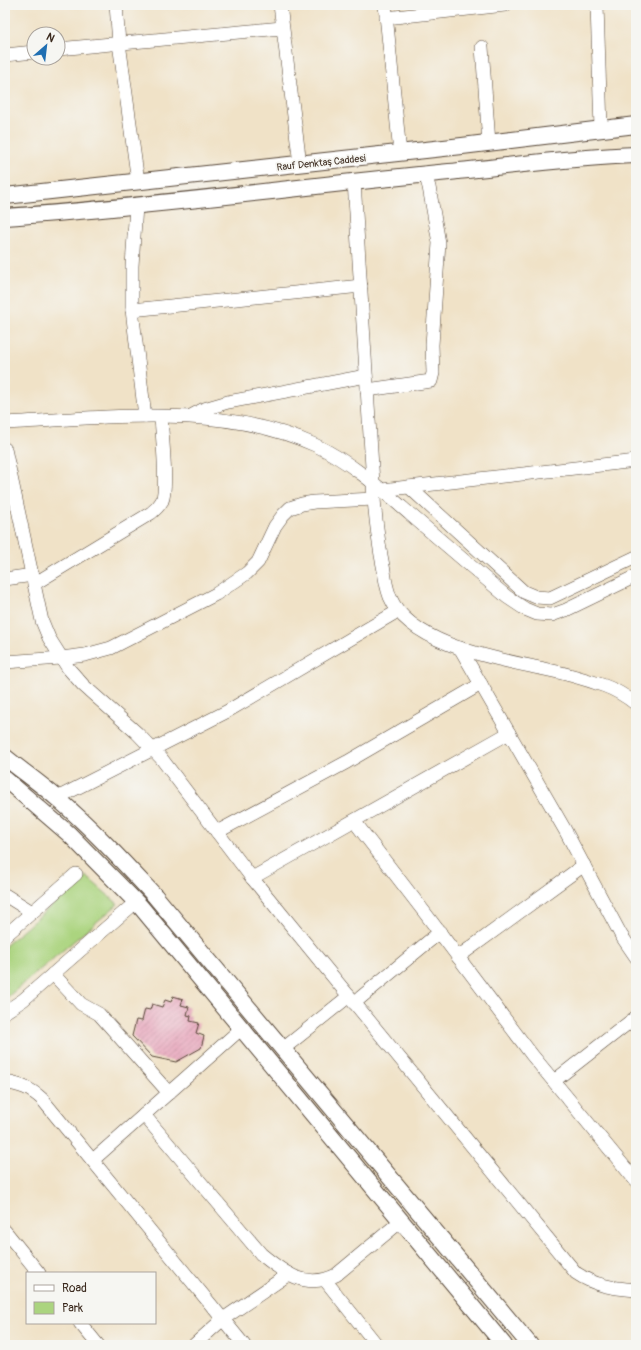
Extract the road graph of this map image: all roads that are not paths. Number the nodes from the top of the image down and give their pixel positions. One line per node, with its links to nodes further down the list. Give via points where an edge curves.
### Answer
1 (116, 5): 8 (street)
2 (280, 5): 7 (street)
3 (385, 5): 6 (street)
4 (505, 5): 6 (street)
5 (597, 5): 14 (street)
6 (386, 18): 16 (street)
7 (282, 28): 8 (street); 18 (street)
8 (118, 43): 10 (street); 21 (street)
9 (482, 47): 15 (street)
10 (66, 48)
11 (26, 53): 12 (street)
12 (5, 55)
13 (636, 125): 14 (main road, Rauf Denktaş Caddesi)
14 (601, 129): 15 (main road, Rauf Denktaş Caddesi)
15 (488, 143): 16 (main road, Rauf Denktaş Caddesi)
16 (400, 153): 18 (main road, Rauf Denktaş Caddesi)
17 (636, 155): 19 (main road)
18 (300, 164): 21 (main road, Rauf Denktaş Caddesi)
19 (425, 174): 20 (main road); 28 (street, via 439,243 431,381)
20 (354, 181): 23 (main road); 25 (street)
21 (138, 182): 22 (main road, Rauf Denktaş Caddesi)
22 (5, 196)
23 (136, 206): 24 (main road); 26 (street)
24 (5, 217)
25 (361, 286): 26 (street); 27 (street)
26 (132, 310): 29 (street)
27 (366, 376): 28 (street); 31 (street, via 228,402 204,409)
28 (367, 390): 37 (street)
29 (145, 416): 30 (street); 32 (street)
30 (161, 417): 31 (street); 41 (street, via 164,486 157,508)
31 (189, 417): 37 (street, via 243,422 286,433 316,446 356,470)
32 (5, 423)
33 (5, 449): 36 (street)
34 (636, 461): 35 (street)
35 (409, 487): 37 (street); 38 (street, via 524,592 536,597 550,598)
36 (9, 489): 41 (street)
37 (376, 491): 39 (street, via 507,597 537,614 552,614 566,610); 42 (street, via 378,540 390,597); 44 (street, via 290,508 275,526 258,562 247,573 216,594 110,648)
38 (636, 556)
39 (636, 576)
40 (5, 579): 41 (street)
41 (33, 580): 44 (street, via 42,621)
42 (398, 611): 43 (street, via 422,632); 49 (street, via 226,712)
43 (460, 648): 46 (street); 47 (street, via 606,686)
44 (61, 658): 45 (street); 49 (street, via 84,685)
45 (5, 662)
46 (481, 684): 48 (street); 54 (street, via 347,762)
47 (636, 704)
48 (509, 733): 53 (street); 55 (street)
49 (153, 750): 52 (street); 54 (street)
50 (5, 757): 52 (main road)
51 (5, 779): 59 (main road, via 69,834)
52 (57, 798): 70 (main road, via 155,896)
53 (354, 821): 57 (street); 61 (street)
54 (217, 832): 57 (street)
55 (584, 865): 63 (street, via 621,935); 64 (street)
56 (76, 874): 60 (street)
57 (252, 878): 66 (street)
58 (5, 895): 60 (street)
59 (136, 902): 65 (street); 69 (main road)
60 (32, 912): 62 (street)
61 (440, 932): 64 (street); 66 (street)
62 (5, 936)
63 (635, 954)
64 (458, 957): 71 (street)
65 (53, 974): 67 (street); 73 (street, via 81,1004 99,1014)
66 (352, 999): 70 (street); 82 (street, via 576,1274 602,1286)
67 (5, 1012)
68 (636, 1017): 71 (street)
69 (242, 1028): 73 (street); 77 (main road)
70 (283, 1049): 90 (main road)
71 (554, 1081): 76 (street)
72 (5, 1082): 75 (street, via 21,1085 42,1099)
73 (169, 1092): 74 (street)
74 (144, 1115): 75 (street); 80 (street, via 261,1254)
75 (93, 1160): 83 (street)
76 (636, 1181)
77 (401, 1220): 81 (street, via 336,1275); 89 (main road)
78 (5, 1231): 79 (street)
79 (38, 1272)
80 (289, 1274): 81 (street, via 300,1279); 83 (street)
81 (325, 1280): 88 (street)
82 (636, 1290)
83 (223, 1320): 86 (street); 87 (street)
84 (81, 1324): 85 (street)
85 (98, 1345)
86 (194, 1345)
87 (244, 1345)
88 (377, 1345)
89 (504, 1345)
90 (530, 1345)

